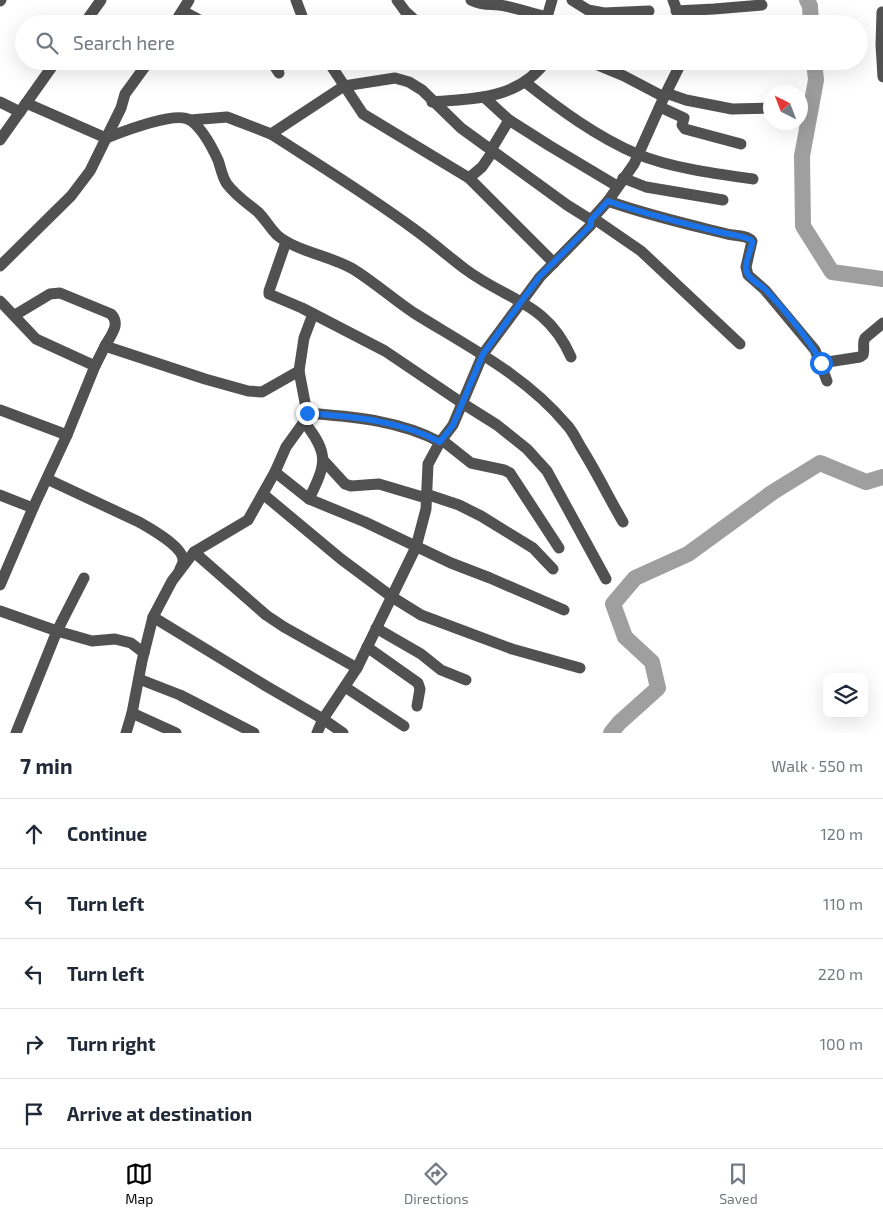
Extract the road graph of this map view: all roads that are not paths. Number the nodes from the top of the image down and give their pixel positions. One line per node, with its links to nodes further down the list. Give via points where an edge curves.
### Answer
1 (101, 0): 14 (street)
2 (189, 0): 11 (street)
3 (296, 0): 17 (street)
4 (397, 0): 18 (street)
5 (471, 0): 8 (street, via 490,6)
6 (552, 0): 20 (street)
7 (572, 0): 12 (street, via 588,10 604,13)
8 (499, 2): 19 (street)
9 (675, 5): 10 (street, via 714,9)
10 (762, 5)
11 (183, 11): 15 (street); 16 (street)
12 (649, 11)
13 (882, 12): 29 (street)
14 (90, 15)
15 (180, 15)
16 (190, 15)
17 (301, 15)
18 (409, 15)
19 (529, 15)
20 (543, 15)
21 (50, 70): 36 (street)
22 (142, 70): 41 (street, via 125,94)
23 (277, 70): 28 (street)
24 (334, 70): 31 (street)
25 (539, 70): 30 (street)
26 (610, 70): 33 (street)
27 (678, 70): 33 (street)
28 (279, 73)
29 (883, 77)
30 (525, 82): 32 (street, via 506,93); 45 (street, via 610,140)
31 (344, 86): 35 (street, via 396,78 422,90); 40 (street); 46 (street, via 363,114)
32 (485, 98): 35 (street); 39 (street)
33 (663, 99): 37 (street, via 732,109); 43 (street, via 684,118 684,129); 45 (street)
34 (0, 102): 36 (street)
35 (432, 102): 44 (street)
36 (23, 108): 41 (street); 42 (street)
37 (763, 108)
38 (190, 120): 40 (street, via 227,117); 41 (street, via 183,117 168,119); 52 (street, via 210,144 234,193 256,210)
39 (509, 120): 44 (street); 48 (street, via 550,146)
40 (271, 134): 56 (street, via 415,229 474,275)
41 (106, 138): 54 (street, via 90,171 71,196)
42 (0, 140)
43 (741, 144)
44 (492, 151): 46 (street, via 482,167); 51 (street)
45 (639, 154): 47 (street, via 705,172); 48 (street)
46 (469, 178): 53 (street)
47 (753, 178)
48 (620, 182): 49 (street); 50 (street)
49 (723, 200)
50 (608, 201): 51 (street); 64 (street, via 674,221 749,238 752,244 746,267 748,275 799,330)
51 (592, 219): 53 (street, via 591,225); 60 (street, via 641,251)
52 (286, 242): 57 (street, via 270,294); 62 (street, via 353,269 413,312)
53 (554, 263): 56 (street)
54 (0, 266)
55 (0, 301): 58 (street)
56 (521, 301): 62 (street); 63 (street, via 549,321)
57 (313, 314): 66 (street, via 304,338); 68 (street, via 385,351)
58 (15, 315): 61 (street, via 50,294 60,293 115,318 116,324); 65 (street, via 36,339)
59 (883, 323): 64 (street, via 865,338 864,352 860,357)
60 (740, 344)
61 (105, 346): 65 (street); 66 (street, via 248,391 262,392)
62 (483, 354): 68 (street); 81 (street, via 544,401 567,424)
63 (571, 357)
64 (821, 363): 67 (street)
65 (95, 366): 71 (street)
66 (299, 371): 70 (street)
67 (827, 381)
68 (462, 403): 72 (street, via 453,425); 89 (street, via 497,425 547,471)
69 (0, 410): 71 (street)
70 (305, 418): 72 (street, via 350,417 404,426); 73 (street); 74 (street, via 286,447)
71 (67, 435): 75 (street)
72 (441, 441): 78 (street, via 428,464); 83 (street, via 471,463 510,473)
73 (324, 460): 78 (street, via 345,484 379,484); 79 (street)
74 (275, 472): 76 (street); 79 (street)
75 (47, 479): 80 (street); 87 (street, via 139,522 177,547 184,562)
76 (263, 494): 84 (street, via 248,520); 91 (street)
77 (0, 495): 80 (street)
78 (426, 496): 82 (street, via 426,509); 86 (street, via 459,505 481,516 533,548)
79 (309, 499): 82 (street)
80 (33, 508): 85 (street)
81 (623, 522)
82 (416, 547): 91 (street); 92 (street)
83 (559, 548)
84 (194, 552): 87 (street); 99 (street, via 284,627)
85 (4, 567): 90 (street)
86 (553, 569)
87 (179, 573): 94 (street)
88 (84, 578): 96 (street)
89 (606, 579)
90 (0, 585)
91 (392, 597): 95 (street); 100 (street, via 421,615 512,649)
92 (564, 610)
93 (0, 611): 96 (street)
94 (153, 617): 98 (street); 106 (street)
95 (376, 628): 97 (street); 102 (street, via 442,670)
96 (57, 631): 98 (street, via 92,640 115,639 131,643); 108 (street)
97 (367, 647): 99 (street); 104 (street, via 420,686)
98 (144, 653): 101 (street)
99 (357, 668): 103 (street)
100 (580, 668)
101 (138, 679): 105 (street); 111 (street, via 180,695)
102 (466, 680)
103 (345, 687): 106 (street); 107 (street)
104 (416, 706)
105 (132, 714): 109 (street); 110 (street)
106 (324, 719): 112 (street); 113 (street)
107 (404, 726)
108 (16, 733)
109 (126, 733)
110 (176, 733)
111 (254, 733)
112 (317, 733)
113 (343, 733)

